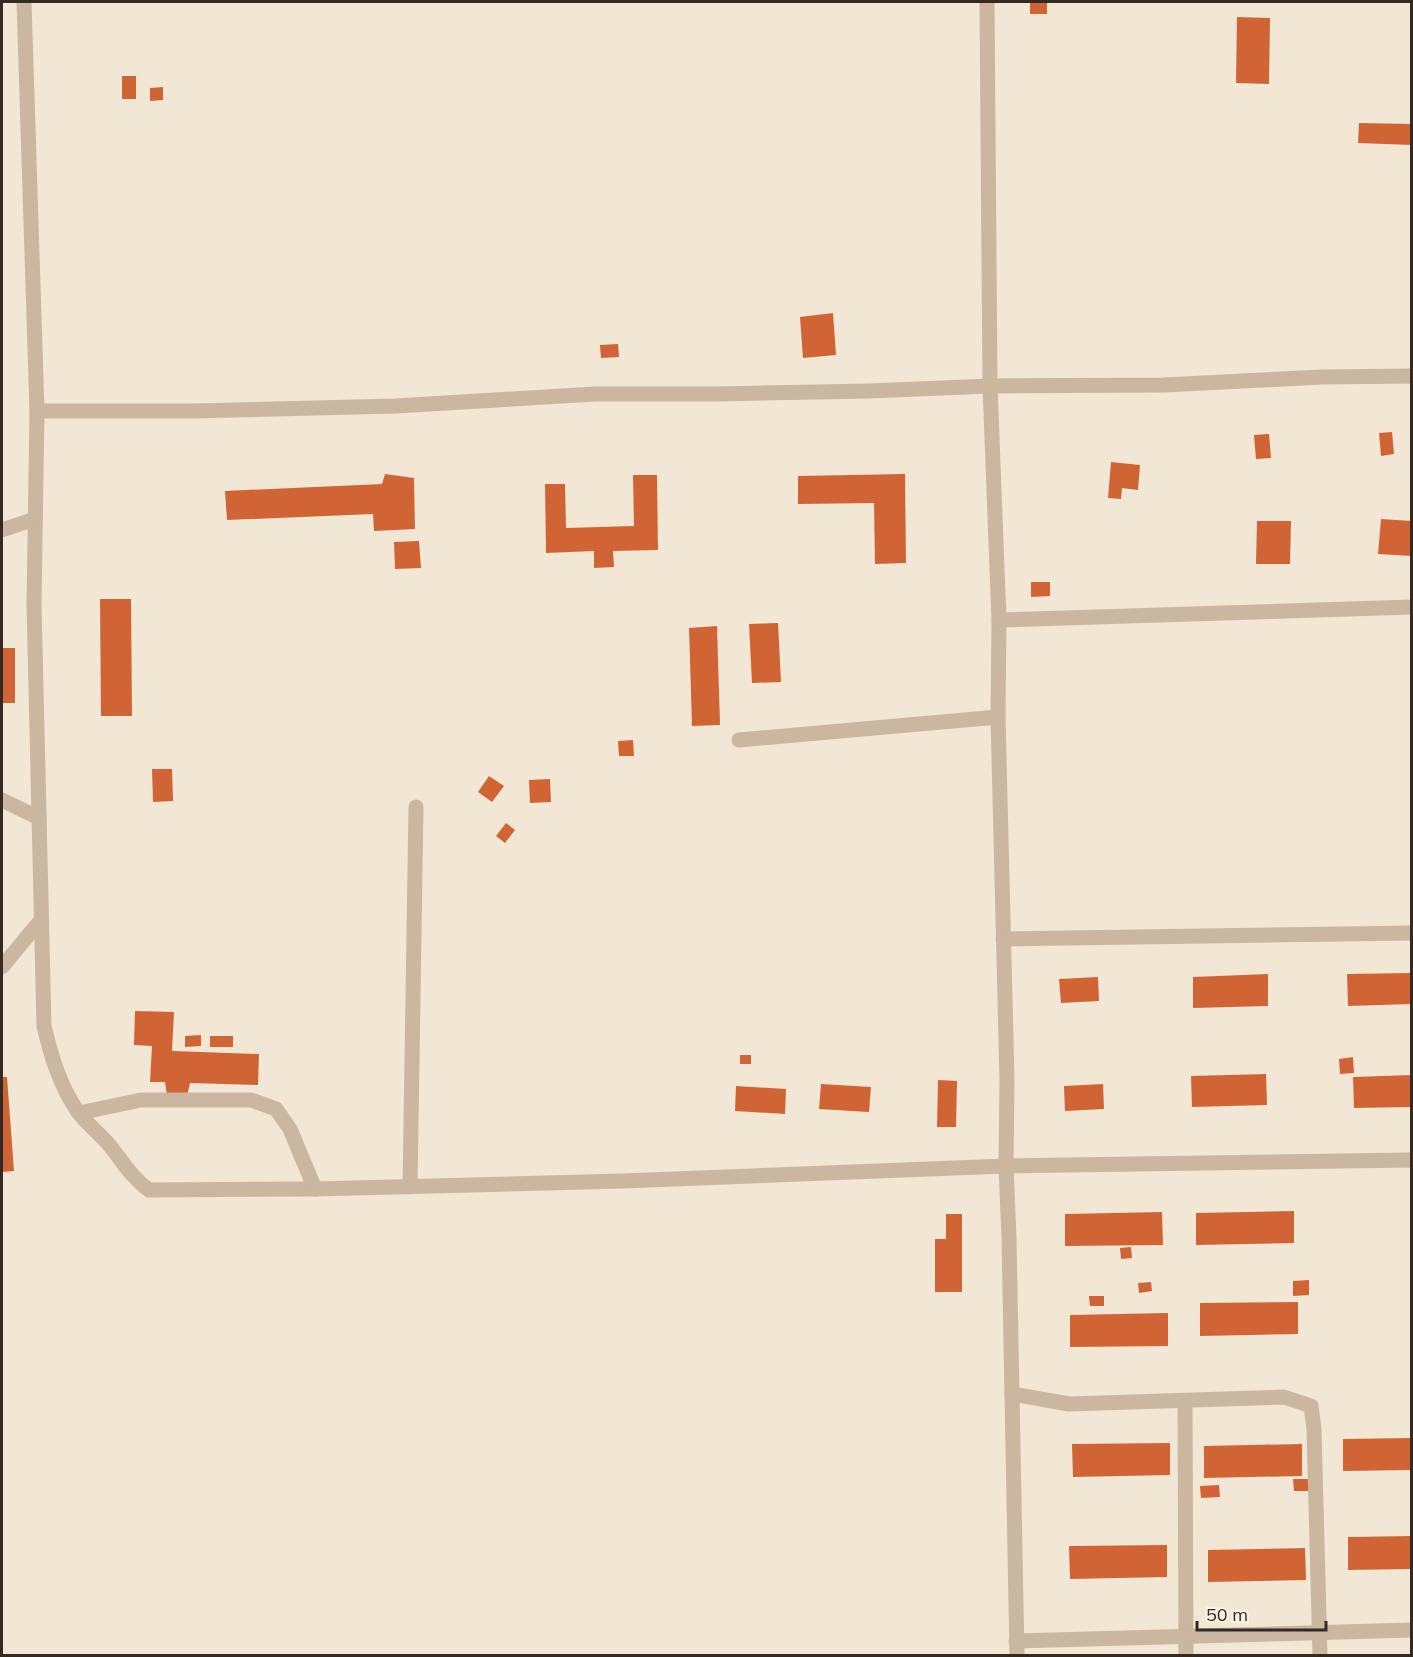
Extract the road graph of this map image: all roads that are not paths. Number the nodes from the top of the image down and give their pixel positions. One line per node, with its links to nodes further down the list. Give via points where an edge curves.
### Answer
1 (24, 2): 5 (street)
2 (987, 2): 4 (street)
3 (1412, 376): 4 (street, via 1322,376 1164,385)
4 (990, 386): 5 (street, via 595,394 396,406); 9 (street)
5 (38, 411): 6 (street)
6 (35, 519): 7 (street); 14 (street)
7 (2, 530)
8 (1412, 607): 9 (street)
9 (999, 620): 10 (street)
10 (998, 717): 11 (street); 17 (street)
11 (740, 740)
12 (2, 800): 14 (street)
13 (416, 807): 22 (street)
14 (39, 818): 15 (street)
15 (41, 920): 18 (street); 19 (street, via 44,1026 51,1058)
16 (1412, 933): 17 (street)
17 (1003, 939): 21 (street)
18 (2, 967)
19 (79, 1113): 23 (street, via 109,1144 137,1182 149,1190); 23 (street, via 141,1100 251,1100 276,1109 290,1129)
20 (1412, 1160): 21 (street)
21 (1006, 1166): 22 (street); 24 (street)
22 (410, 1187): 23 (street)
23 (315, 1189)
24 (1012, 1394): 25 (street, via 1070,1404); 29 (street)
25 (1185, 1401): 27 (street, via 1284,1397 1311,1406); 28 (street)
26 (1412, 1630): 27 (street)
27 (1319, 1633): 28 (street); 31 (street)
28 (1185, 1636): 29 (street); 30 (street)
29 (1017, 1648)
30 (1186, 1656)
31 (1320, 1656)

